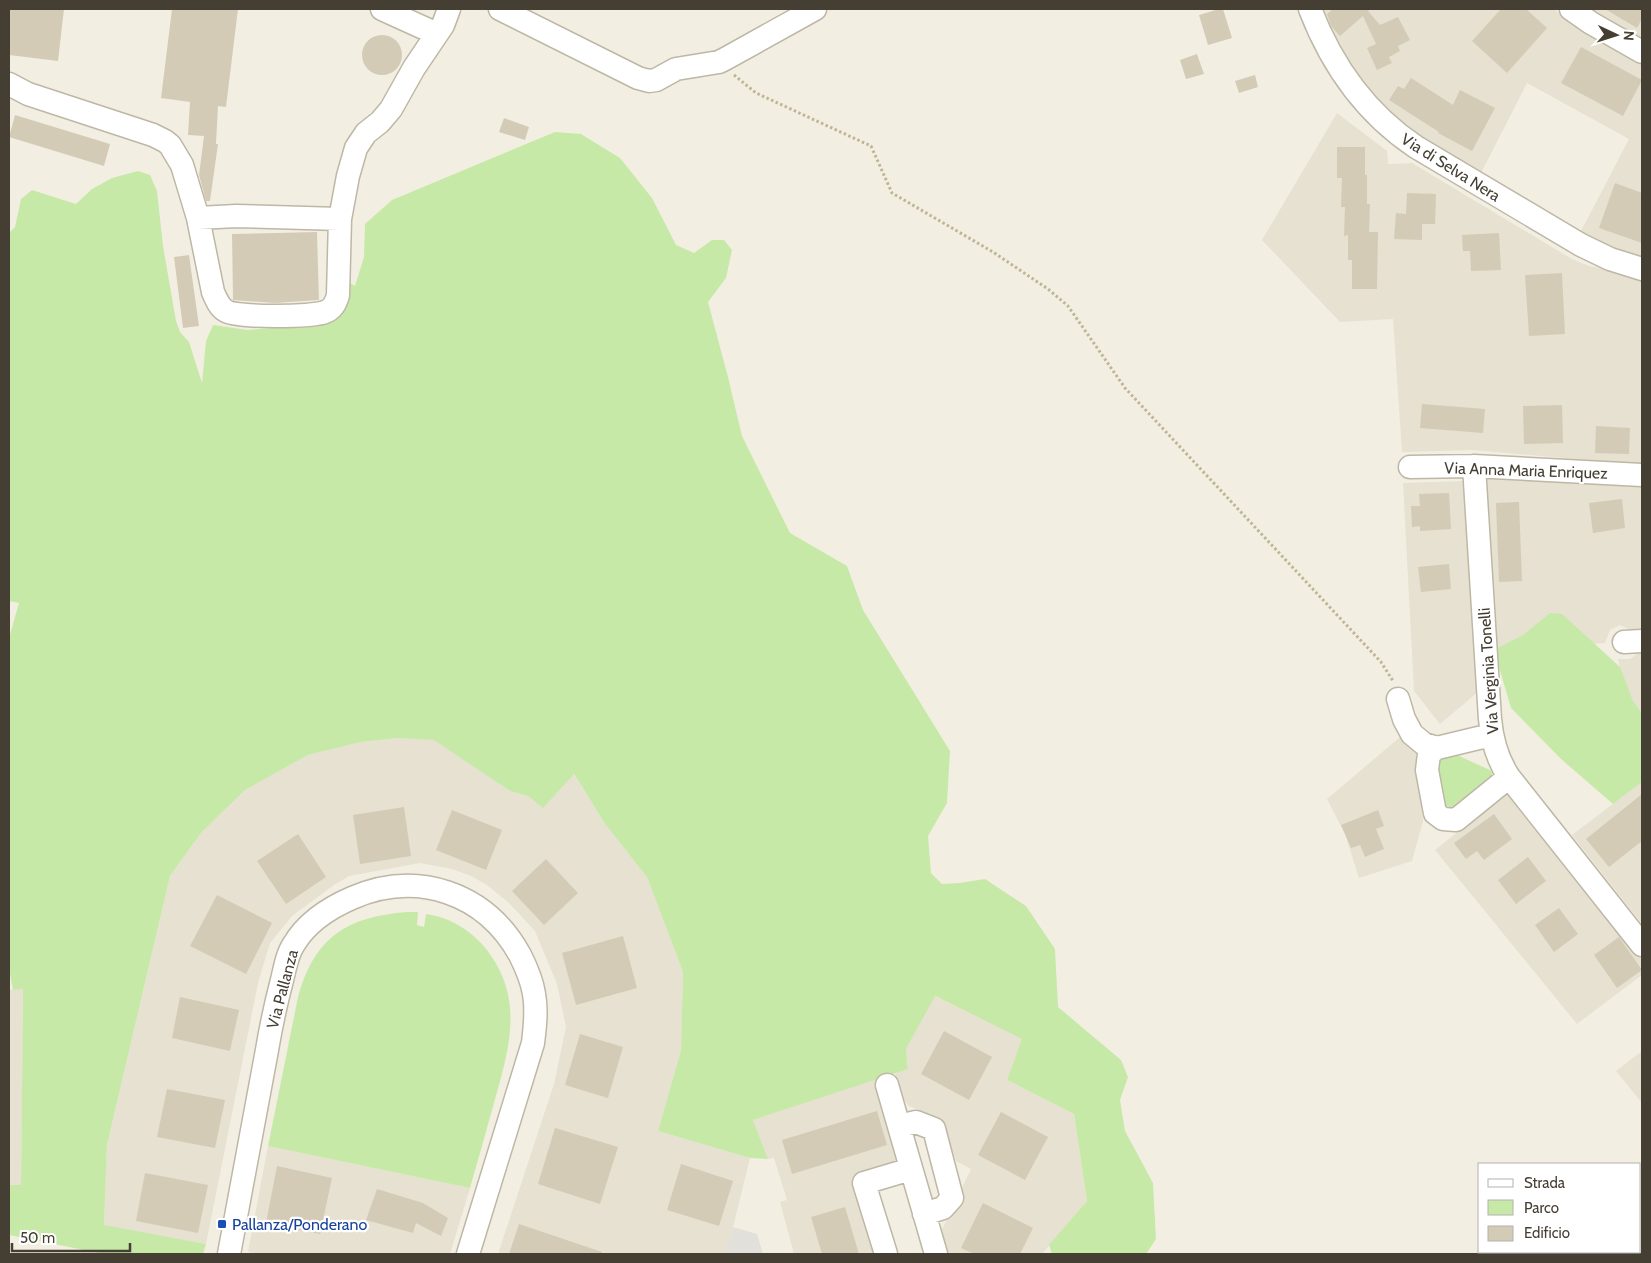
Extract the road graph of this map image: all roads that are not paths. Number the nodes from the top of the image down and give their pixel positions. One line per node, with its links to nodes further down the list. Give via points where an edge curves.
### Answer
1 (382, 9): 7 (street)
2 (449, 9): 7 (street)
3 (500, 9): 4 (street, via 644,80 656,80 682,67 719,62)
4 (815, 9)
5 (1310, 9): 12 (street, Via di Selva Nera, via 1346,80 1374,114 1402,137 1581,245)
6 (1571, 9): 8 (street)
7 (437, 34): 11 (street, via 391,109 366,133 356,148)
8 (1642, 52)
9 (9, 84): 10 (street, via 28,94 165,141 182,165)
10 (198, 218): 11 (street); 11 (street, via 214,292 225,311 242,315 292,316 324,313 336,303)
11 (340, 219)
12 (1642, 269)
13 (1474, 466): 14 (street, Via Anna Maria Enriquez); 15 (street, Via Anna Maria Enriquez); 17 (street, Via Verginia Tonelli)
14 (1410, 467)
15 (1642, 475)
16 (1398, 699): 18 (street, via 1412,734 1424,744)
17 (1491, 735): 18 (street); 19 (street, Via Verginia Tonelli)
18 (1437, 748): 19 (street, via 1429,754 1427,770 1436,813 1443,819 1456,820)
19 (1509, 777): 20 (street, Via Verginia Tonelli)
20 (1642, 945)
21 (887, 1085): 22 (street)
22 (899, 1126): 23 (street); 24 (street, via 916,1122 934,1129 952,1198 943,1208)
23 (911, 1169): 24 (street); 27 (street, via 864,1184)
24 (924, 1214): 28 (street)
25 (229, 1254): 26 (street, Via Pallanza, via 275,1008 293,945 318,916 339,904 385,887 404,885 450,892 485,914 514,945 534,993 536,1026 533,1043)
26 (468, 1254)
27 (886, 1254)
28 (936, 1254)

